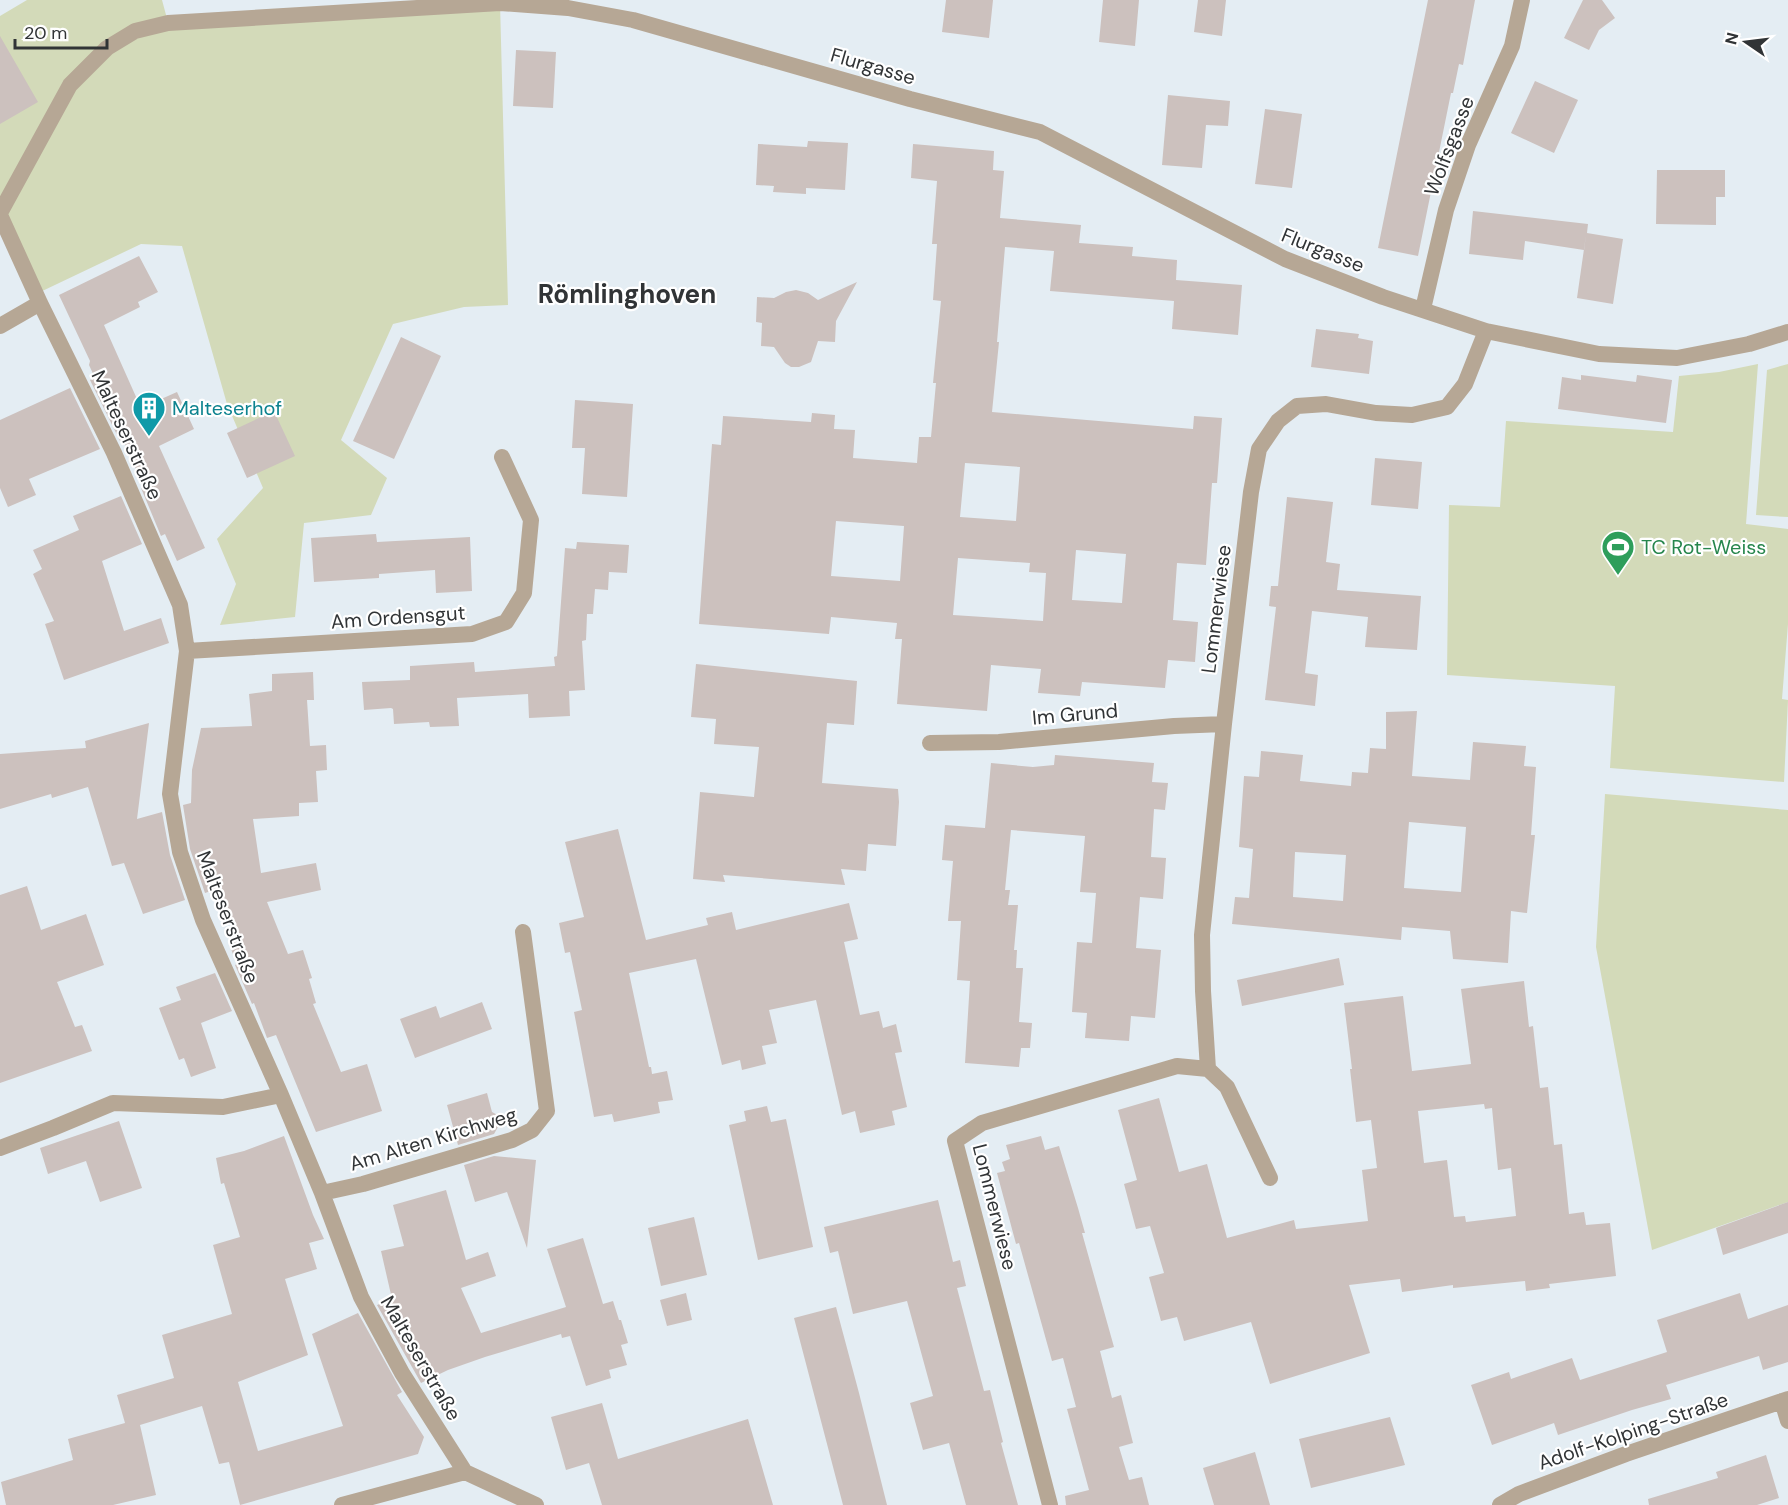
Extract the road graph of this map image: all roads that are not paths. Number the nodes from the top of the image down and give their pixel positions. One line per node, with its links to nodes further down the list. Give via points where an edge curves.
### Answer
1 (1522, 0): 4 (street, Wolfsgasse, via 1512,46 1468,145 1446,210)
2 (0, 214): 3 (street, Malteserstraße); 4 (street, Flurgasse, via 70,85 107,48 135,31 168,23 500,3 568,8 633,20 1040,132 1285,259)
3 (40, 303): 5 (street); 9 (street, Malteserstraße, via 114,453 180,605)
4 (1423, 309): 6 (street, Flurgasse)
5 (0, 326)
6 (1486, 331): 7 (street, Flurgasse, via 1599,354 1677,358); 10 (street, Lommerwiese, via 1465,384 1447,407 1412,415 1326,404 1297,405 1259,448)
7 (1788, 333)
8 (502, 457): 9 (street, Am Ordensgut, via 531,520 524,593 506,622 472,634)
9 (187, 651): 14 (street, Malteserstraße, via 170,794 180,852 203,920)
10 (1224, 724): 11 (street, Im Grund, via 999,742); 13 (street, Lommerwiese, via 1202,935)
11 (930, 742)
12 (523, 932): 17 (street, Am Alten Kirchweg, via 547,1111 532,1130 512,1140)
13 (1208, 1069): 16 (street, via 1227,1087); 23 (street, Lommerwiese, via 1177,1066 982,1123 955,1141)
14 (281, 1095): 15 (street, via 223,1107 112,1103); 17 (street, Malteserstraße)
15 (0, 1148)
16 (1270, 1178)
17 (322, 1193): 20 (street, Malteserstraße, via 361,1297 402,1373)
18 (1785, 1400): 19 (street, Adolf-Kolping-Straße); 24 (street, Adolf-Kolping-Straße, via 1626,1454 1519,1494)
19 (1788, 1420)
20 (465, 1472): 21 (street); 22 (street)
21 (342, 1505)
22 (536, 1505)
23 (1050, 1505)
24 (1500, 1505)

